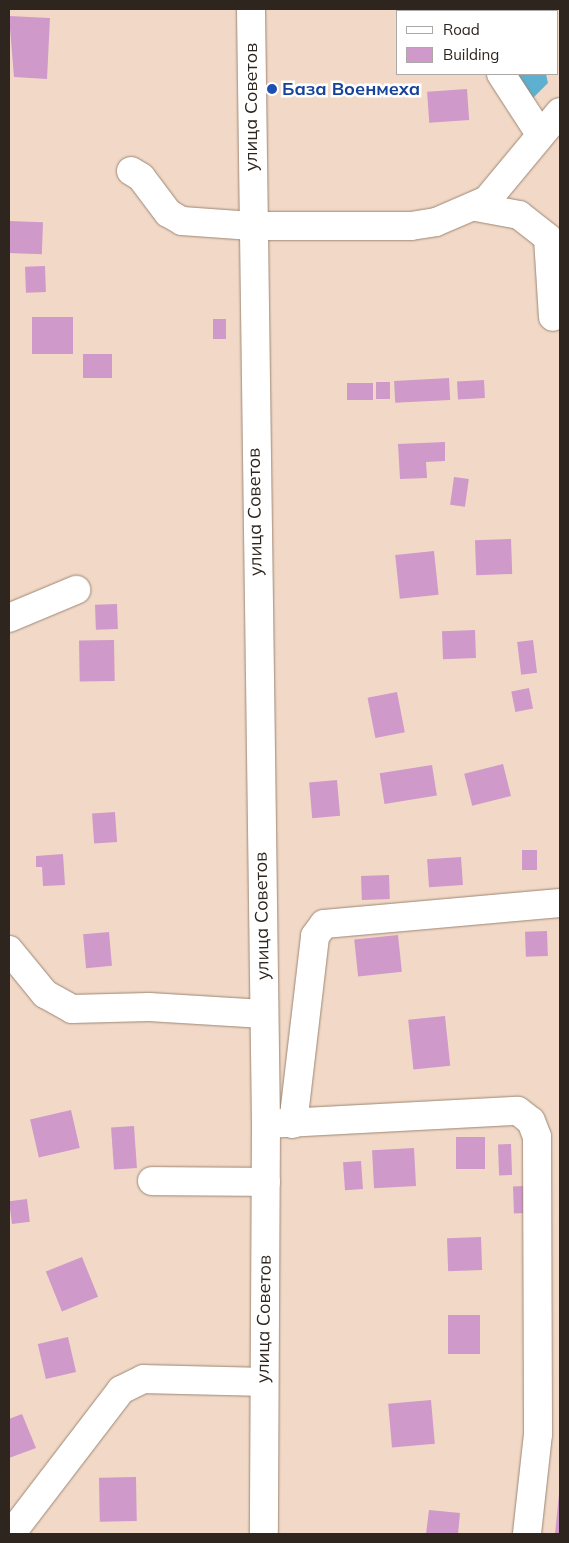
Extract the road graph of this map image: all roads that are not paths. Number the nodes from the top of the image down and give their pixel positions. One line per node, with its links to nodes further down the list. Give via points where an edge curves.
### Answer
1 (251, 9): 7 (main road, улица Советов)
2 (502, 75): 4 (main road)
3 (560, 112): 4 (main road)
4 (540, 134): 6 (main road)
5 (131, 171): 7 (main road, via 141,177 168,213 182,221)
6 (476, 208): 7 (main road, via 411,226); 8 (main road, via 519,215 548,238)
7 (252, 226): 13 (main road, улица Советов)
8 (553, 317)
9 (76, 590): 10 (main road)
10 (9, 618)
11 (560, 903): 14 (main road, via 324,924 315,936)
12 (9, 950): 13 (main road, via 45,994 72,1009 149,1007)
13 (264, 1014): 14 (main road, улица Советов)
14 (279, 1124): 16 (main road, улица Советов); 17 (main road, via 518,1111 537,1137)
15 (152, 1181): 16 (main road)
16 (266, 1182): 18 (main road, улица Советов)
17 (549, 1319): 21 (main road)
18 (263, 1382): 19 (main road, via 144,1379 121,1390); 20 (main road, улица Советов)
19 (14, 1530)
20 (264, 1534)
21 (527, 1534)

